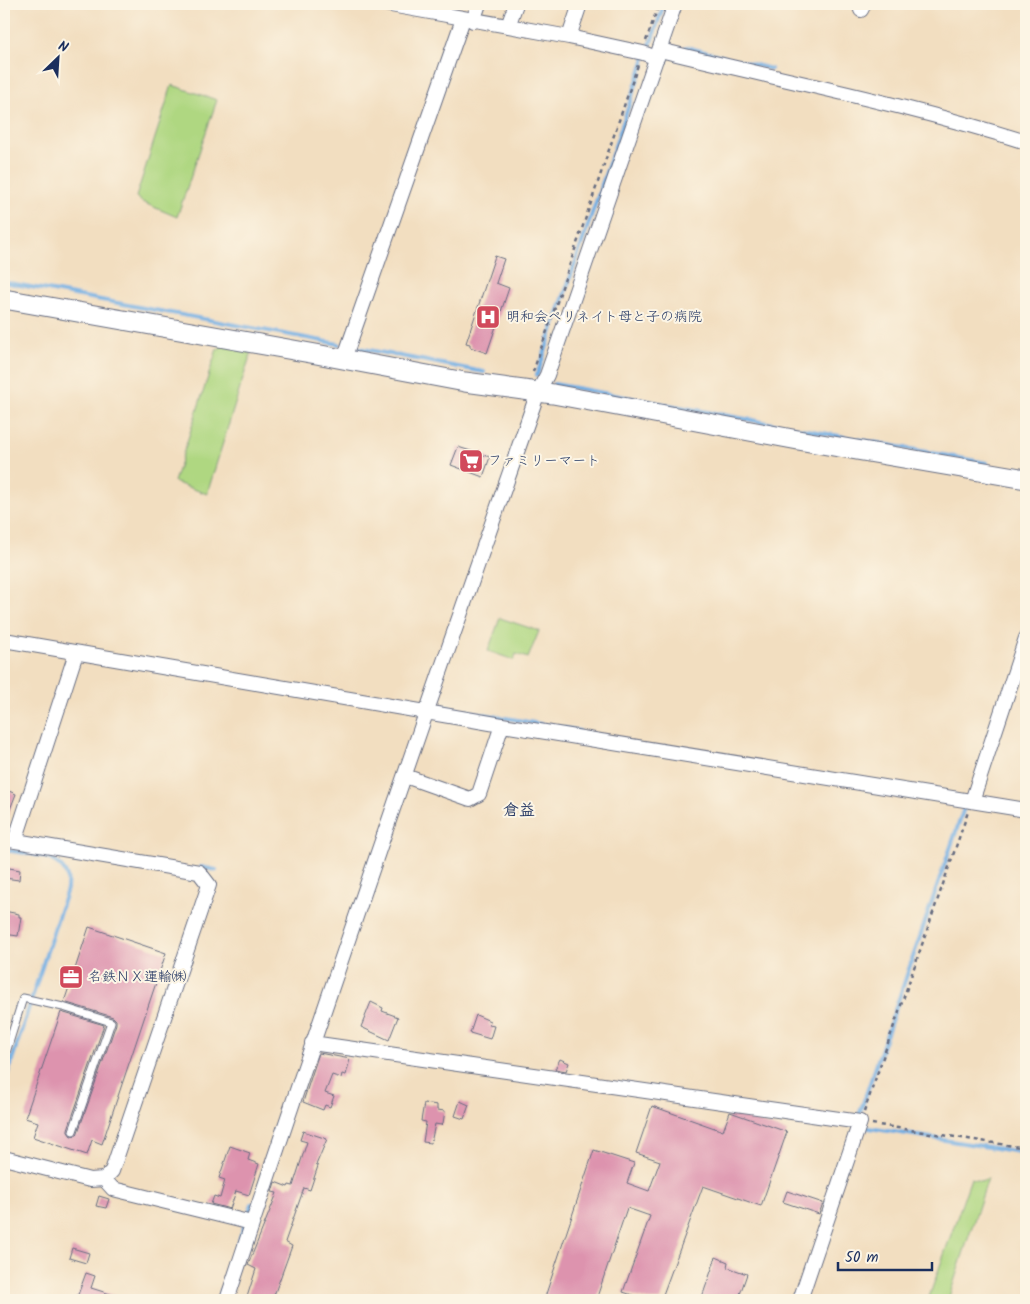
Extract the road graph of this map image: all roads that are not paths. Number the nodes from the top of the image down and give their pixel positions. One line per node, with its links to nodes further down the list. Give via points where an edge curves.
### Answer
1 (386, 4): 6 (street)
2 (478, 4): 7 (street)
3 (516, 4): 8 (street)
4 (580, 4): 9 (street)
5 (675, 4): 10 (street)
6 (414, 6): 7 (street)
7 (468, 20): 8 (street); 13 (street)
8 (510, 23): 9 (street)
9 (570, 34): 10 (street)
10 (649, 52): 11 (street, via 792,80); 14 (street, via 548,375)
11 (1026, 142)
12 (4, 299): 13 (street)
13 (344, 359): 14 (street, via 464,382)
14 (538, 392): 15 (street); 19 (street)
15 (1026, 479)
16 (1026, 638): 22 (street)
17 (4, 640): 18 (street)
18 (76, 653): 19 (street); 24 (street)
19 (423, 711): 20 (street); 21 (street)
20 (502, 725): 21 (street, via 479,794 470,799); 22 (street)
21 (405, 776): 25 (street)
22 (972, 801): 23 (street)
23 (1026, 810)
24 (9, 840): 29 (street, via 199,872 209,885 112,1170)
25 (312, 1043): 30 (street); 32 (street, via 858,1122)
26 (4, 1059): 27 (lane, via 23,998 111,1022)
27 (72, 1131)
28 (4, 1158): 29 (street, via 90,1180)
29 (104, 1179): 30 (street, via 114,1189)
30 (248, 1222): 31 (street)
31 (226, 1300)
32 (800, 1300)

